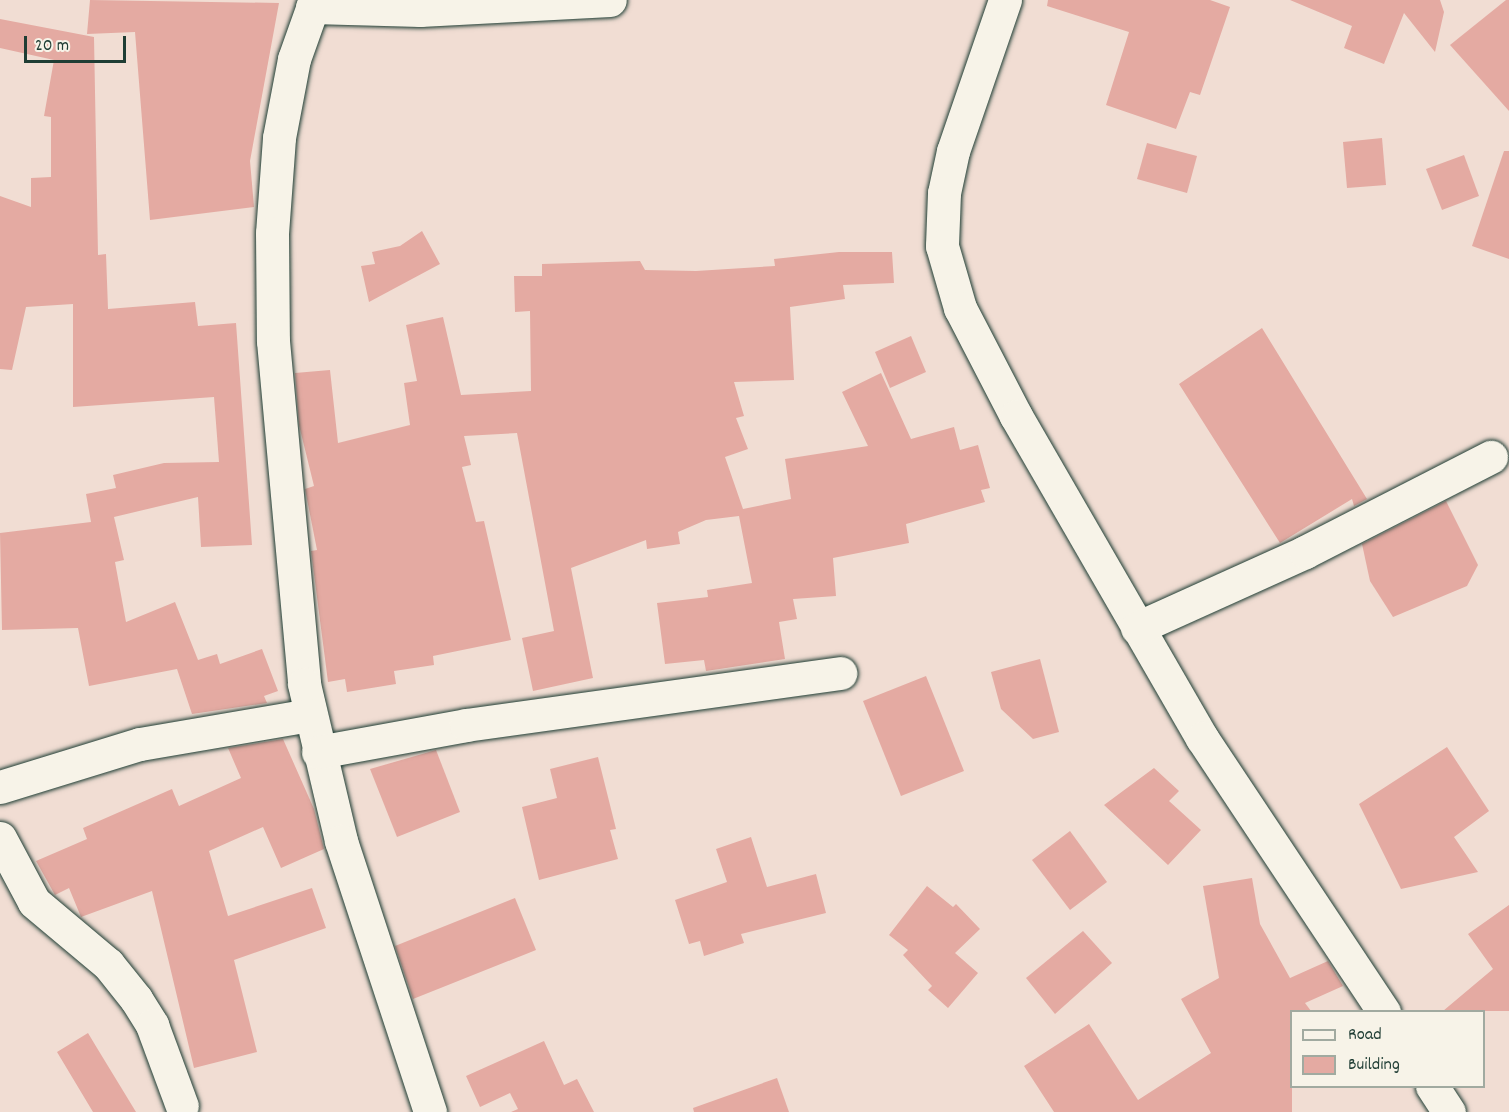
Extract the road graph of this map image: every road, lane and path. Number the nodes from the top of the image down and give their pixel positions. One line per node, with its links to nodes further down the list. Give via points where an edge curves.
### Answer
1 (610, 0): 3 (street, via 420,10)
2 (1005, 0): 5 (street, via 953,150 944,193 941,224 948,274 976,340)
3 (314, 4): 7 (street, via 294,59 279,138 272,232 273,341)
4 (1491, 457): 5 (street, via 1305,552)
5 (1137, 628): 11 (street, via 1202,738)
6 (840, 673): 8 (street, via 466,725)
7 (310, 716): 8 (street); 9 (street, via 140,744)
8 (318, 752): 14 (street, via 341,841)
9 (0, 788)
10 (0, 838): 13 (street, via 34,902 108,963 136,999 152,1025)
11 (1383, 1010)
12 (1433, 1088): 15 (street)
13 (182, 1106)
14 (430, 1112)
15 (1449, 1112)

